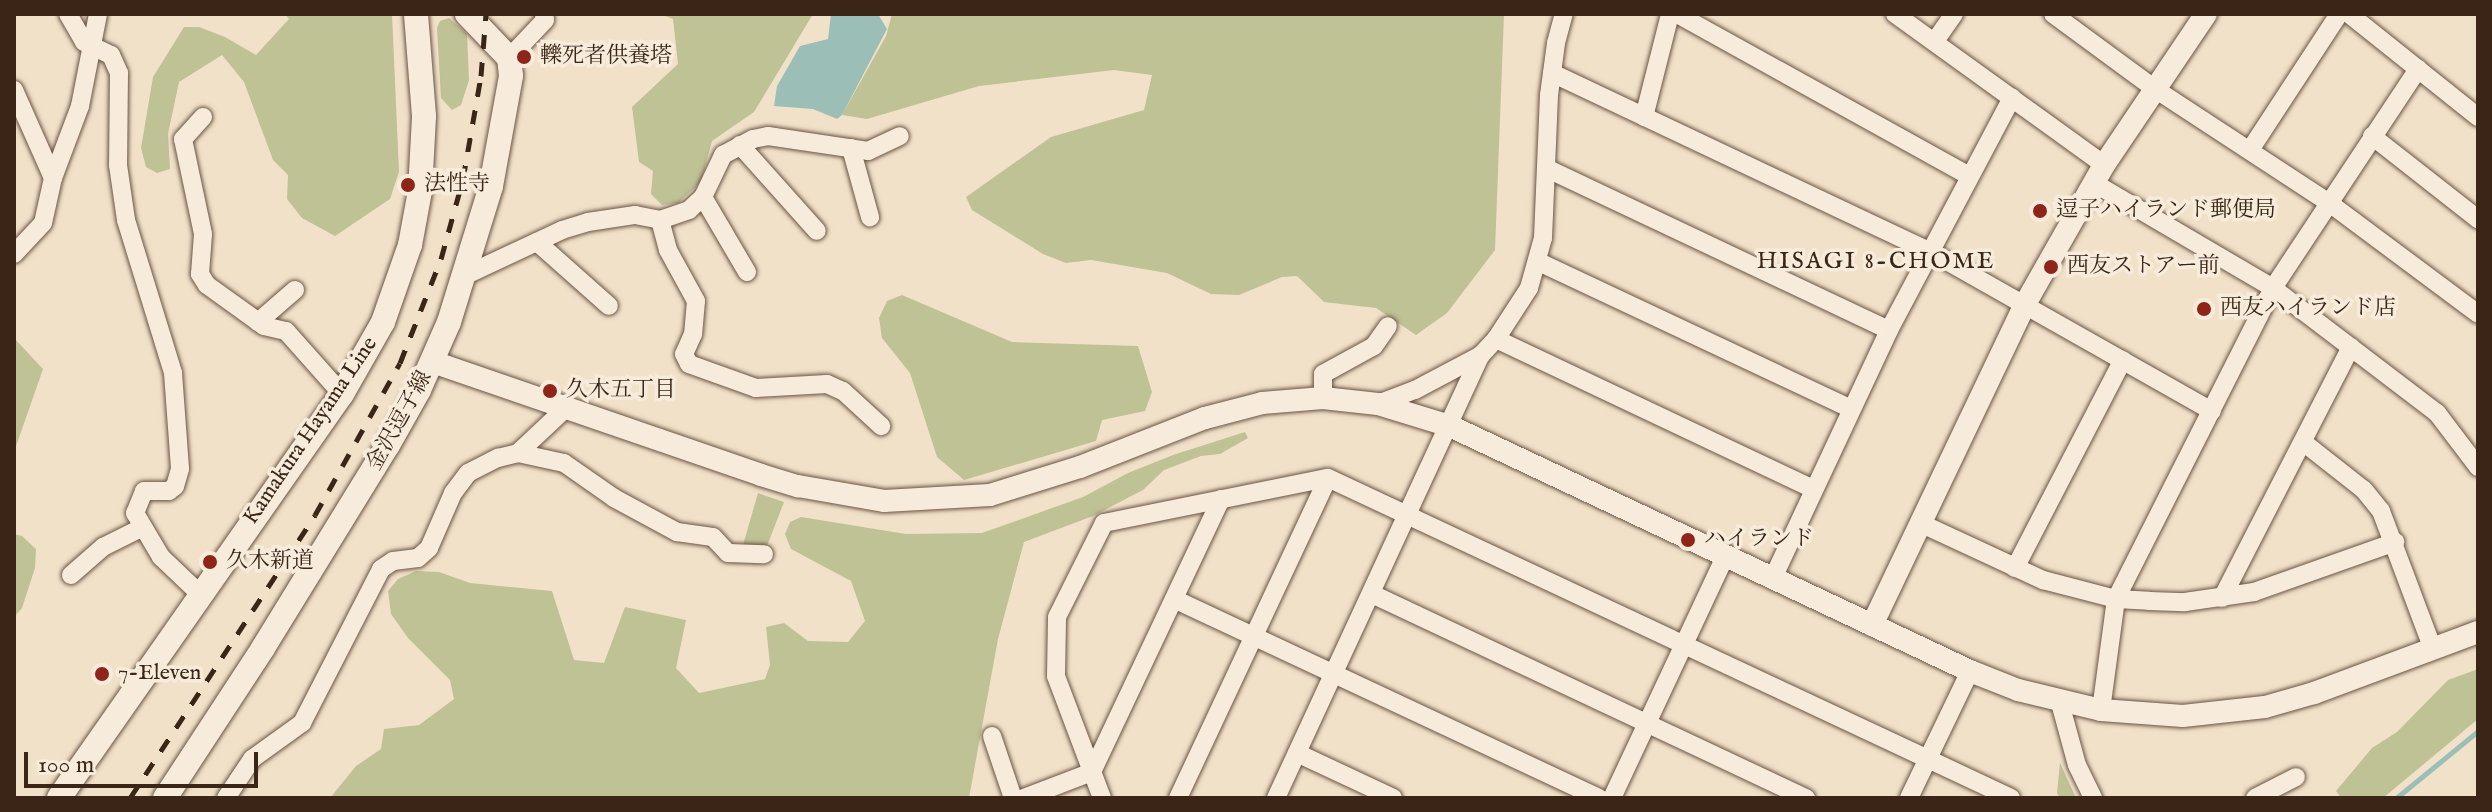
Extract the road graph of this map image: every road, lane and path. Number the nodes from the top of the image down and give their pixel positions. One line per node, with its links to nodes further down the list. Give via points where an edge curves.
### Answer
1 (68, 14): 16 (street, via 76,33)
2 (98, 14): 16 (street)
3 (416, 14): 60 (main road, Kamakura Hayama Line, via 424,142 416,217 383,322)
4 (467, 14): 17 (main road)
5 (544, 14): 17 (street, via 545,20)
6 (1564, 14): 19 (street)
7 (1670, 14): 24 (street)
8 (1677, 14): 33 (street)
9 (1895, 14): 15 (street)
10 (1954, 14): 15 (street)
11 (2206, 14): 20 (street)
12 (2339, 14): 30 (street)
13 (2349, 14): 18 (street)
14 (2064, 17): 20 (street)
15 (1935, 41): 22 (street)
16 (90, 44): 34 (street, via 80,106); 76 (street, via 111,55 119,73 118,165 126,220 173,373 180,469 169,491 149,490 139,497 135,513)
17 (509, 58): 46 (main road, 金沢逗子線, via 511,76 491,186)
18 (2418, 69): 25 (street); 27 (street)
19 (1552, 73): 24 (street); 31 (street)
20 (2155, 89): 30 (street); 32 (street)
21 (14, 90): 34 (street)
22 (2012, 98): 32 (street); 33 (street)
23 (203, 117): 52 (street, via 183,139 203,234 200,274 207,285)
24 (1644, 117): 42 (street)
25 (2478, 117)
26 (900, 136): 29 (street, via 868,151)
27 (2372, 136): 36 (street); 38 (street)
28 (740, 145): 29 (street, via 768,136); 35 (street, via 723,155); 40 (street)
29 (851, 148): 37 (street)
30 (2250, 150): 36 (street)
31 (1548, 169): 44 (street); 54 (street)
32 (2099, 174): 47 (street); 49 (street)
33 (1969, 176): 42 (street)
34 (53, 178): 43 (street, via 43,223)
35 (703, 197): 39 (street, via 679,216); 45 (street)
36 (2328, 202): 47 (street); 51 (street)
37 (870, 217)
38 (2478, 219)
39 (660, 220): 41 (street, via 615,216); 66 (street, via 668,250 696,301 693,334 684,354 689,364 756,388 827,384 843,391)
40 (817, 231)
41 (537, 242): 46 (street); 50 (street)
42 (1929, 251): 49 (street); 54 (street)
43 (14, 254)
44 (1539, 262): 55 (street); 64 (street)
45 (747, 272)
46 (466, 275): 59 (main road, 金沢逗子線)
47 (2273, 288): 56 (street); 65 (street)
48 (295, 290): 52 (street)
49 (2025, 304): 58 (street); 75 (street)
50 (609, 306)
51 (2478, 314)
52 (258, 322): 60 (street, via 286,331)
53 (1388, 326): 61 (street, via 1374,346 1323,374)
54 (1889, 330): 64 (street)
55 (1496, 339): 57 (street); 72 (street)
56 (2351, 347): 68 (street); 70 (street, via 2437,413)
57 (1481, 355): 62 (street); 67 (street)
58 (2123, 360): 65 (street); 80 (street)
59 (433, 362): 63 (street); 104 (main road, 金沢逗子線, via 360,492)
60 (342, 394): 83 (main road, Kamakura Hayama Line)
61 (1323, 398): 62 (street); 63 (street, via 1233,409 1038,482 990,495 920,502 798,486)
62 (1378, 404): 67 (street)
63 (566, 408): 69 (street)
64 (1851, 409): 72 (street)
65 (2212, 411): 87 (street)
66 (881, 426)
67 (1450, 426): 74 (street); 79 (street)
68 (2303, 442): 77 (street, via 2364,490); 85 (street)
69 (518, 453): 78 (street, via 571,467 677,532 713,537 728,553); 105 (street, via 468,473 453,493 429,548 418,558 393,561 381,569 302,723 252,759)
70 (2478, 467)
71 (1328, 478): 73 (street); 74 (street); 90 (street)
72 (1813, 489): 82 (street)
73 (1221, 499): 86 (street); 101 (street, via 1104,523 1057,617 1056,676)
74 (1409, 514): 84 (street); 91 (street)
75 (1920, 523): 80 (street); 88 (street)
76 (141, 528): 81 (street, via 103,547); 83 (street, via 161,557)
77 (2395, 542): 85 (street, via 2286,582); 92 (street)
78 (764, 554)
79 (1726, 555): 82 (street); 91 (street)
80 (2015, 568): 87 (street)
81 (71, 575)
82 (1773, 578): 88 (street)
83 (200, 594): 103 (main road, Kamakura Hayama Line)
84 (1372, 594): 94 (street); 97 (street)
85 (2222, 598): 87 (street)
86 (1174, 599): 90 (street); 101 (street)
87 (2116, 599): 96 (street)
88 (1872, 625): 93 (street)
89 (2478, 632): 92 (street)
90 (1254, 636): 94 (street); 109 (street)
91 (1684, 644): 97 (street); 100 (street)
92 (2433, 649): 96 (street, via 2265,707 2183,716)
93 (1970, 671): 95 (street); 100 (street)
94 (1334, 673): 99 (street); 112 (street)
95 (2060, 703): 96 (street); 117 (street, via 2077,765)
96 (2101, 710)
97 (1646, 723): 113 (street); 114 (street)
98 (992, 736): 106 (street)
99 (1297, 753): 110 (street); 111 (street)
100 (1928, 758): 115 (street); 116 (street)
101 (1092, 772): 107 (street); 108 (street)
102 (2296, 777): 118 (street)
103 (59, 798)
104 (165, 798)
105 (226, 798)
106 (1013, 798)
107 (1024, 798)
108 (1102, 798)
109 (1178, 798)
110 (1276, 798)
111 (1393, 798)
112 (1599, 798)
113 (1612, 798)
114 (1806, 798)
115 (1909, 798)
116 (2011, 798)
117 (2093, 798)
118 (2255, 798)

